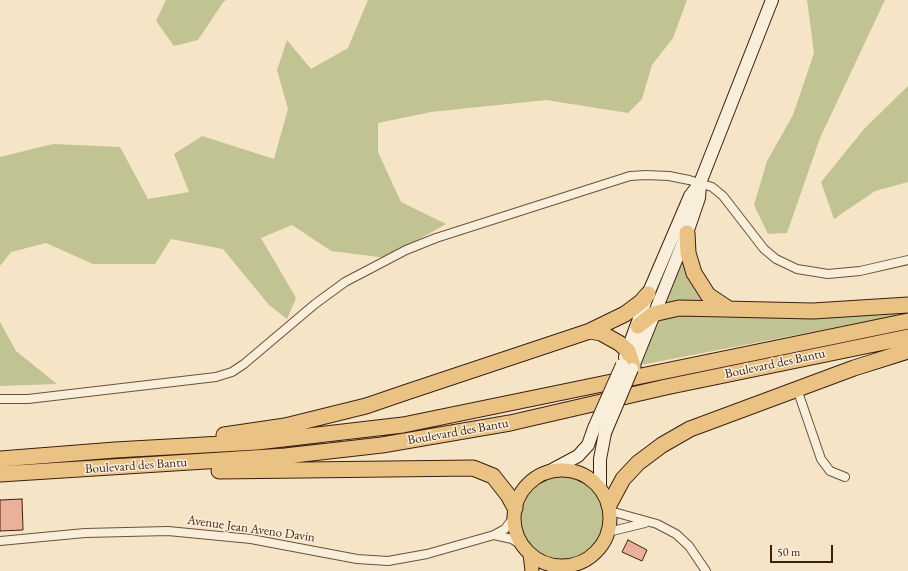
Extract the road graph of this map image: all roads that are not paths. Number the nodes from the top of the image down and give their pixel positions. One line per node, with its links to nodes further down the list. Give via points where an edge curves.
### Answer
1 (772, 0): 2 (street)
2 (700, 183): 3 (street, via 699,198); 4 (street, via 723,196 764,249 797,270 828,274); 5 (street, via 690,196); 17 (street, via 669,176 630,176 406,250 345,282 244,364 216,377 28,399)
3 (687, 233): 7 (highway, via 690,265 697,280 714,300); 8 (street)
4 (908, 260)
5 (648, 294): 10 (street); 11 (highway, via 625,314)
6 (908, 305): 7 (highway, via 813,311)
7 (730, 310): 8 (highway, via 679,308)
8 (653, 314): 10 (highway); 15 (street)
9 (908, 321): 19 (highway, Boulevard des Bantu, via 403,425 257,442)
10 (638, 326): 13 (street)
11 (590, 331): 13 (highway, via 601,333 619,342); 19 (highway, via 366,406 285,426)
12 (908, 337): 21 (highway, Boulevard des Bantu, via 510,423 382,445 285,456)
13 (628, 351): 15 (highway)
14 (908, 351): 16 (highway)
15 (629, 366): 18 (street, bridge)
16 (797, 389): 24 (street, via 821,459 830,471); 26 (highway, via 696,427 669,441 642,460 626,476 618,487)
17 (0, 399)
18 (600, 431): 22 (street, via 570,462); 25 (street)
19 (115, 450): 20 (highway, Boulevard des Bantu)
20 (0, 459)
21 (58, 471): 23 (highway, Boulevard des Bantu); 27 (highway, via 100,474 269,469 473,468 494,476 508,495)
22 (548, 472): 25 (main road, via 577,472 594,481); 27 (main road, via 529,483 520,494)
23 (0, 474)
24 (844, 477)
25 (600, 488): 26 (main road)
26 (610, 508): 28 (street); 29 (main road)
27 (514, 513): 30 (street, via 505,529); 32 (main road, via 515,531)
28 (648, 522): 29 (street); 36 (street, via 661,526 683,540)
29 (608, 532): 33 (main road, via 599,549 590,558)
30 (494, 535): 31 (street, Avenue Jean Aveno Davin, via 427,554 388,561 357,559 251,539 168,531 85,533); 32 (street, via 512,539)
31 (0, 541)
32 (526, 550): 33 (main road, via 542,562 556,566); 34 (main road)
33 (578, 563): 35 (main road)
34 (532, 571)
35 (565, 571)
36 (706, 571)

